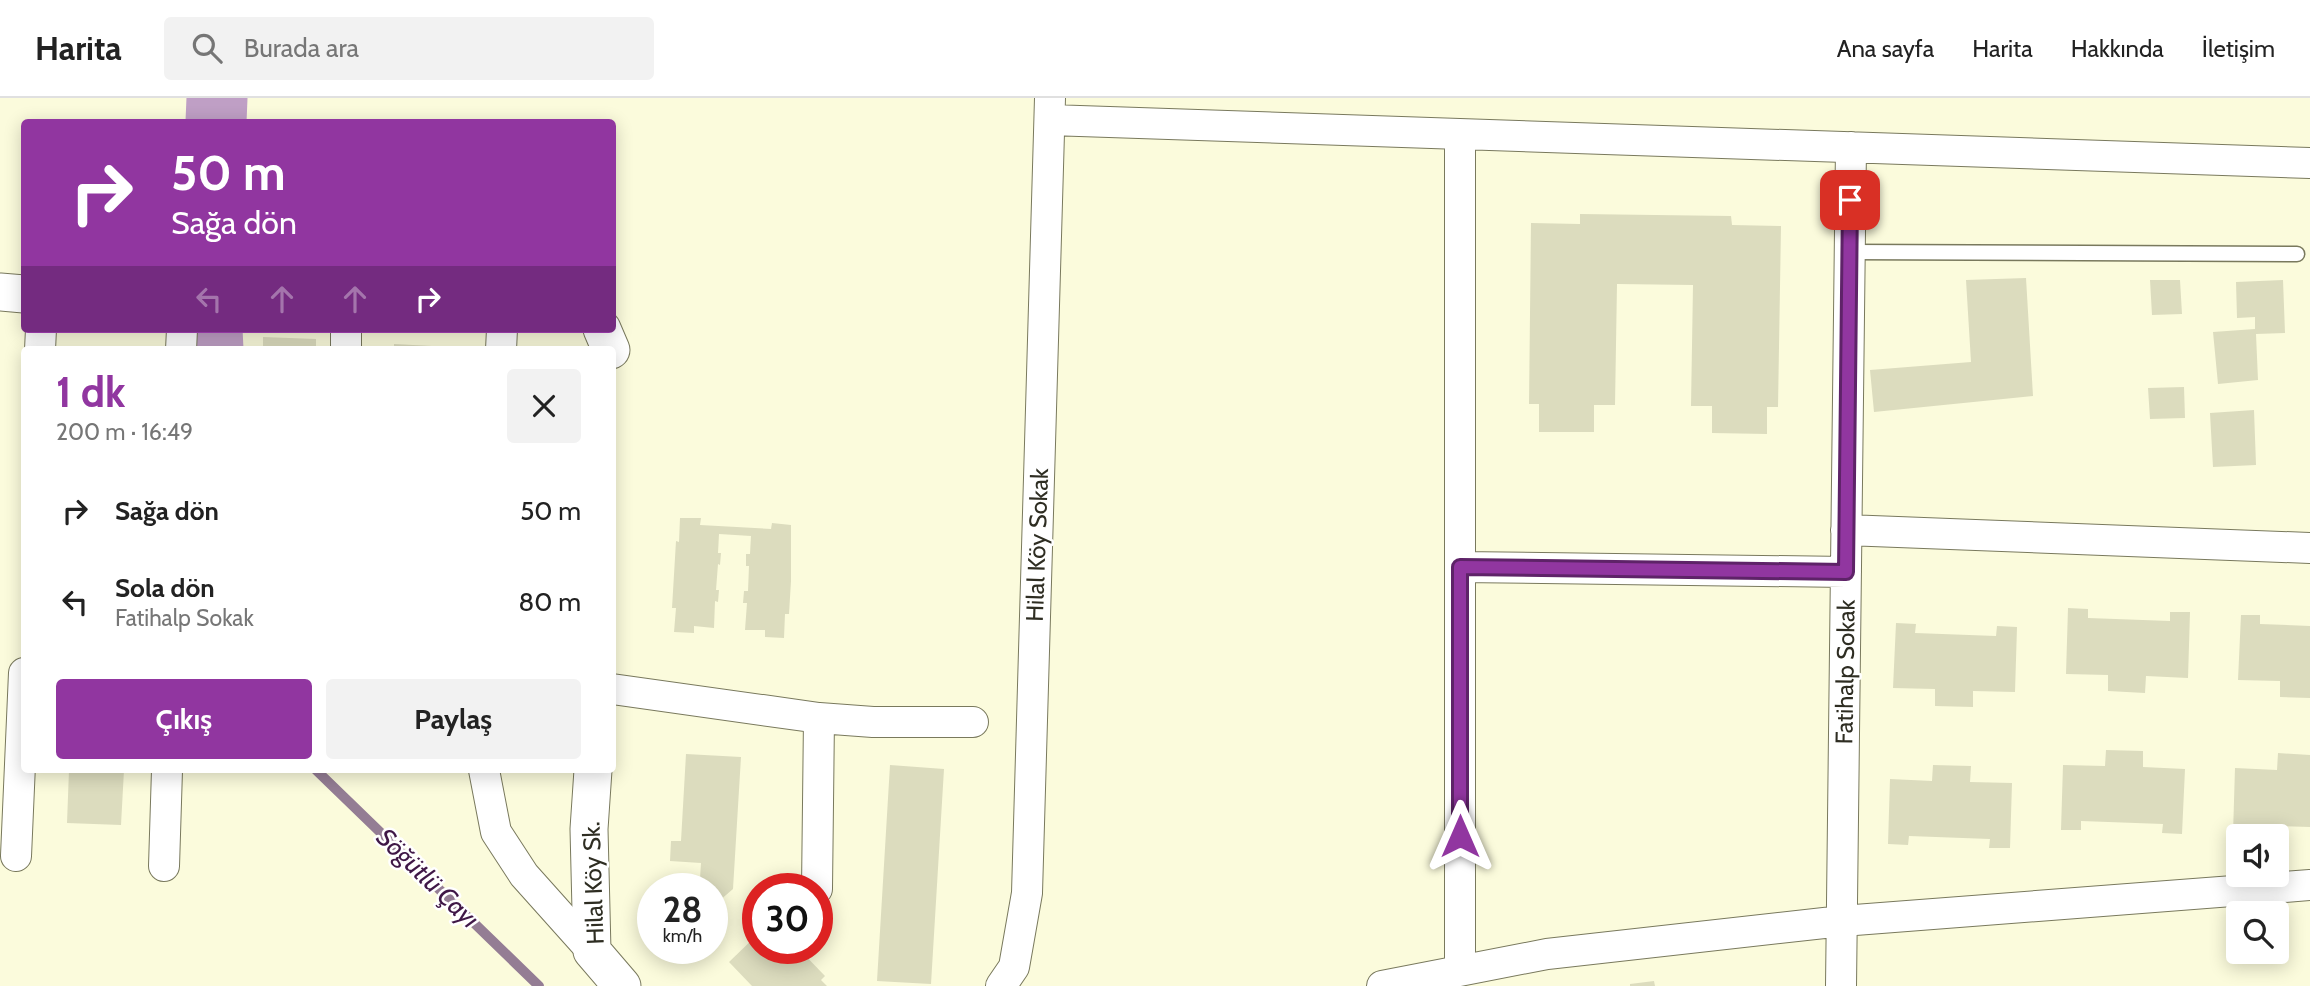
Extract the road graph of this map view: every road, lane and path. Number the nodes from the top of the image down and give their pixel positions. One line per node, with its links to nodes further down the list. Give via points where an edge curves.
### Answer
1 (1050, 109): 2 (street); 28 (street, Hilal Köy Sokak, via 1027,894 1014,967)
2 (1460, 134): 3 (street); 11 (street)
3 (1850, 147): 4 (street); 5 (street, Fatihalp Sokak)
4 (2310, 163)
5 (1849, 252): 6 (lane); 9 (street, Fatihalp Sokak)
6 (2297, 254)
7 (0, 292): 8 (street)
8 (21, 294)
9 (1846, 530): 10 (street); 12 (street, Fatihalp Sokak)
10 (2310, 548)
11 (1460, 567): 12 (street); 26 (street)
12 (1846, 572): 24 (street, Fatihalp Sokak)
13 (616, 690): 14 (street)
14 (819, 718): 15 (street); 22 (street)
15 (973, 722)
16 (21, 742): 20 (street)
17 (167, 773): 21 (street)
18 (485, 773): 25 (street, via 496,832 524,875)
19 (593, 773): 25 (street, Hilal Köy Sk., via 589,829)
20 (16, 856)
21 (164, 866)
22 (817, 873)
23 (2310, 885): 24 (street)
24 (1842, 920): 26 (street, via 1547,954); 30 (street, Fatihalp Sokak)
25 (592, 951): 27 (street, Hilal Köy Sk.)
26 (1460, 971): 29 (street)
27 (622, 986)
28 (1001, 986)
29 (1382, 986)
30 (1841, 986)

